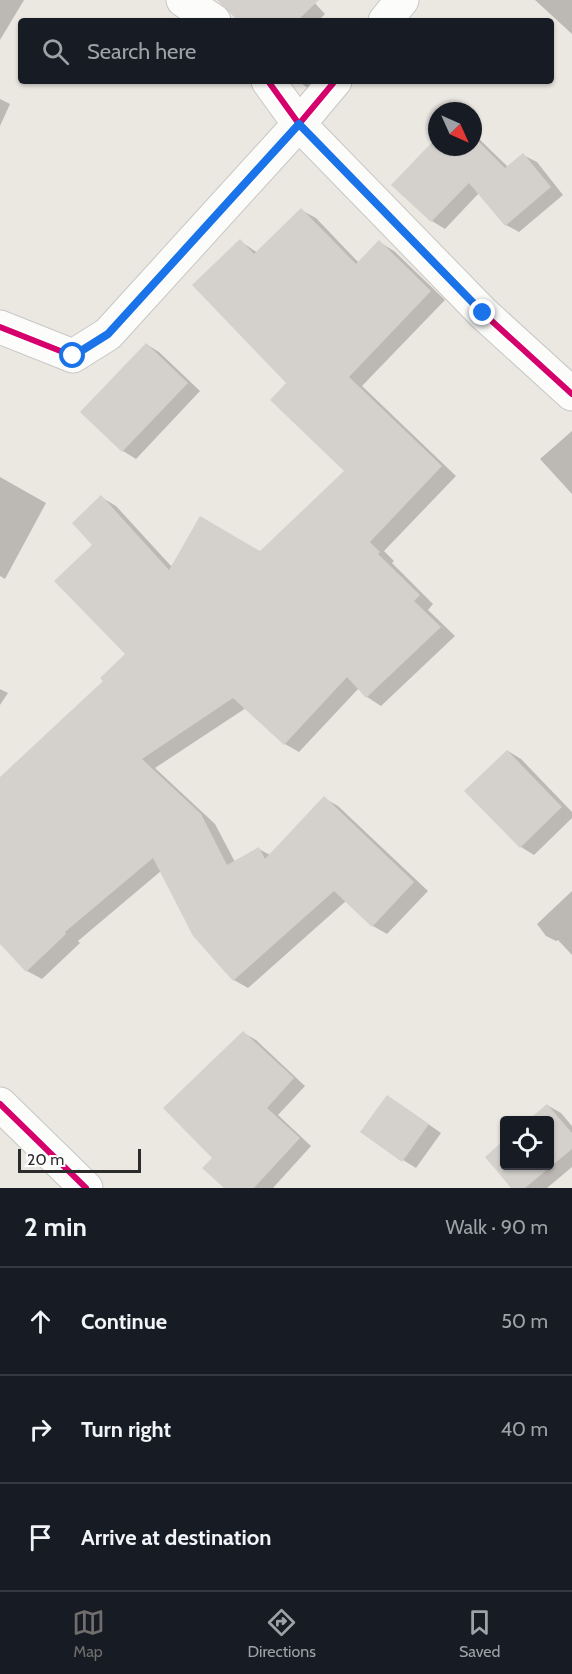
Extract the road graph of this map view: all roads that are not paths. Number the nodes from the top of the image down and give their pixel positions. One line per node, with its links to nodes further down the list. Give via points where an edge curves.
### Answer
1 (183, 0): 3 (street)
2 (402, 0): 4 (street)
3 (210, 18)
4 (387, 18)
5 (270, 84): 7 (street)
6 (332, 84): 7 (street)
7 (299, 124): 8 (street, via 108,334 73,356); 9 (street, via 483,313)
8 (0, 327)
9 (572, 394)
10 (0, 1104): 11 (street)
11 (86, 1188)

